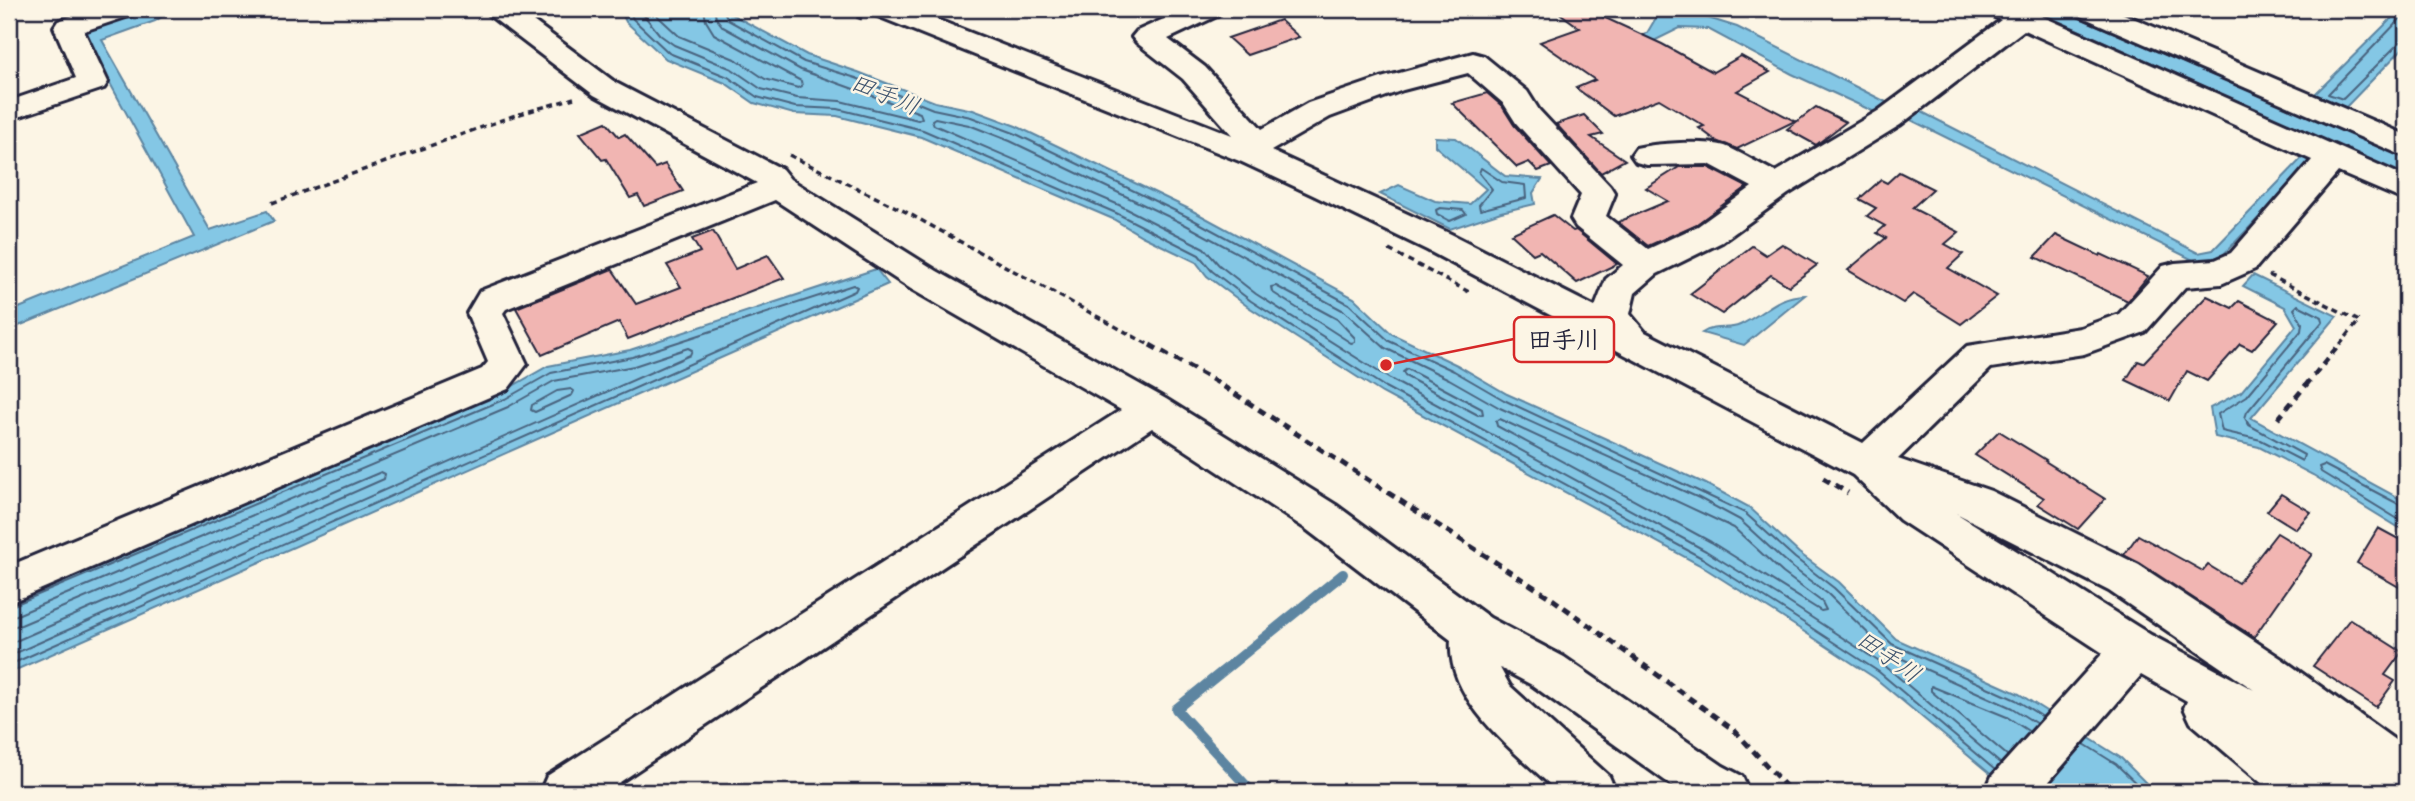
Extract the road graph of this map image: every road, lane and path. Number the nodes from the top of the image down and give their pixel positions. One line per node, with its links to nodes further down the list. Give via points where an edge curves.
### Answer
1 (122, 9): 9 (street, via 68,27 93,82)
2 (499, 9): 8 (street)
3 (836, 9): 7 (path)
4 (1209, 9): 11 (street, via 1147,37 1194,73)
5 (2088, 9): 10 (street)
6 (2012, 13): 13 (street); 15 (street, via 1889,118)
7 (873, 14): 11 (street)
8 (605, 89): 14 (street, via 770,176); 17 (path, via 513,116)
9 (9, 111)
10 (2406, 147)
11 (1255, 150): 20 (street, via 1319,110 1473,62 1516,98 1598,194 1588,219); 22 (street)
12 (1647, 155): 15 (street, via 1715,153)
13 (2333, 157): 16 (street); 19 (street)
14 (781, 170): 23 (street, via 925,280); 27 (street, via 493,300 485,313 508,364 495,379); 34 (path, via 906,212 1215,381 1551,598 1735,731)
15 (1776, 186): 20 (street, via 1710,234)
16 (2406, 190)
17 (272, 203)
18 (1382, 247): 21 (path)
19 (2243, 261): 24 (path, via 2359,321); 26 (street, via 2221,272 2175,275 2132,323 2084,341 1980,356)
20 (1644, 265): 22 (street, via 1619,288 1611,316)
21 (1480, 297)
22 (1634, 345): 26 (street)
23 (1152, 409): 28 (street, via 1321,517); 31 (street)
24 (2278, 419)
25 (1811, 471): 26 (path)
26 (1863, 482): 29 (street, via 1915,508); 30 (street, via 1976,503 2124,578 2266,673)
27 (9, 585)
28 (1474, 632): 32 (street, via 1472,660 1494,701); 33 (street, via 1548,671)
29 (2127, 658): 35 (street); 36 (street); 37 (street, via 2330,756)
30 (2406, 776)
31 (564, 792)
32 (1592, 792)
33 (1725, 792)
34 (1791, 792)
35 (2010, 792)
36 (2308, 792)
37 (2383, 792)

